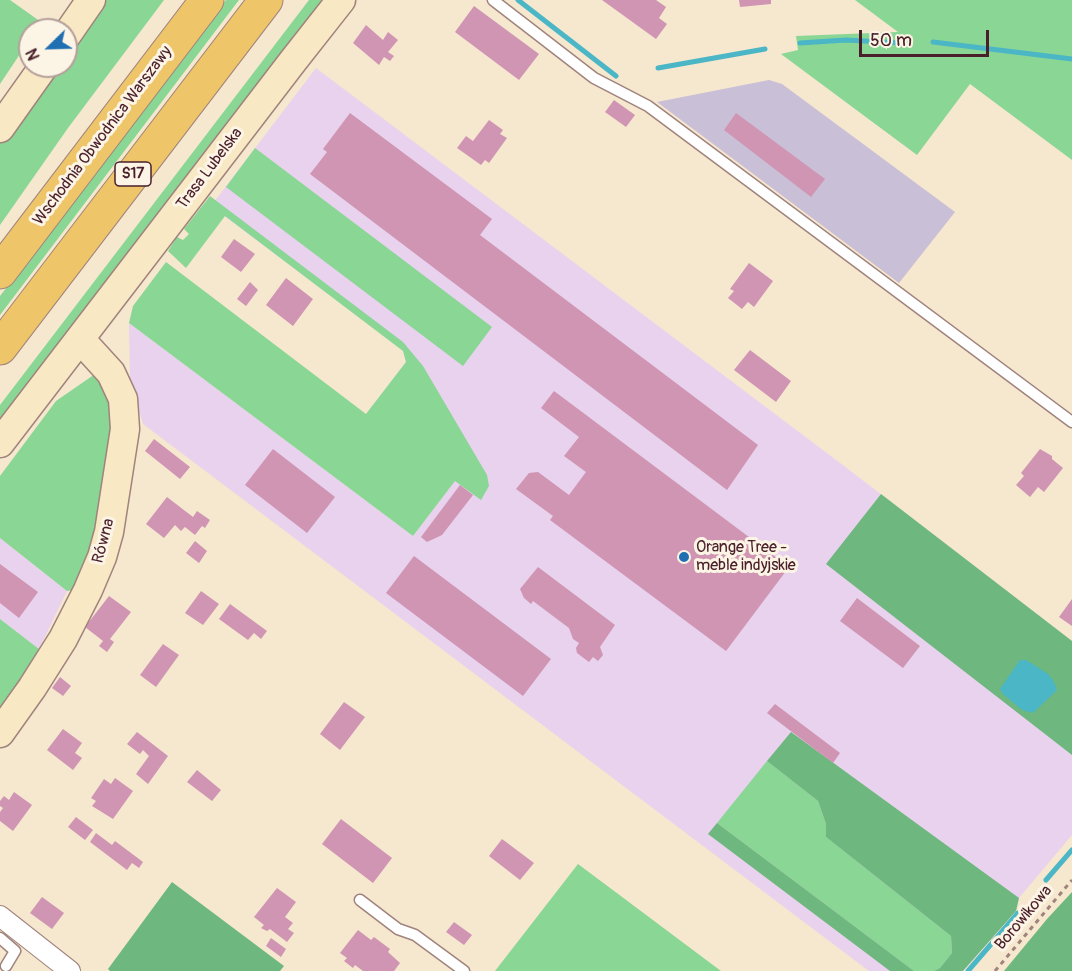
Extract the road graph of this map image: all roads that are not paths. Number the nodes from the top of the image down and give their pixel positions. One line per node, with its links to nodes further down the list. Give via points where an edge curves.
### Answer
1 (91, 0): 6 (street)
2 (207, 0): 9 (highway, Wschodnia Obwodnica Warszawy)
3 (266, 0): 11 (highway, S17)
4 (341, 0): 10 (street, Trasa Lubelska)
5 (493, 0): 12 (lane, via 594,78 648,106)
6 (78, 19)
7 (35, 78): 8 (street)
8 (0, 128)
9 (0, 272)
10 (80, 339): 13 (street, Trasa Lubelska); 14 (street, Równa, via 111,373 123,399 125,429 109,532 88,590 63,639)
11 (0, 348)
12 (1072, 422)
13 (0, 443)
14 (0, 733)
15 (360, 900): 20 (lane)
16 (0, 916): 19 (street)
17 (0, 938): 18 (lane, via 15,951)
18 (6, 966)
19 (70, 971)
20 (464, 971)

